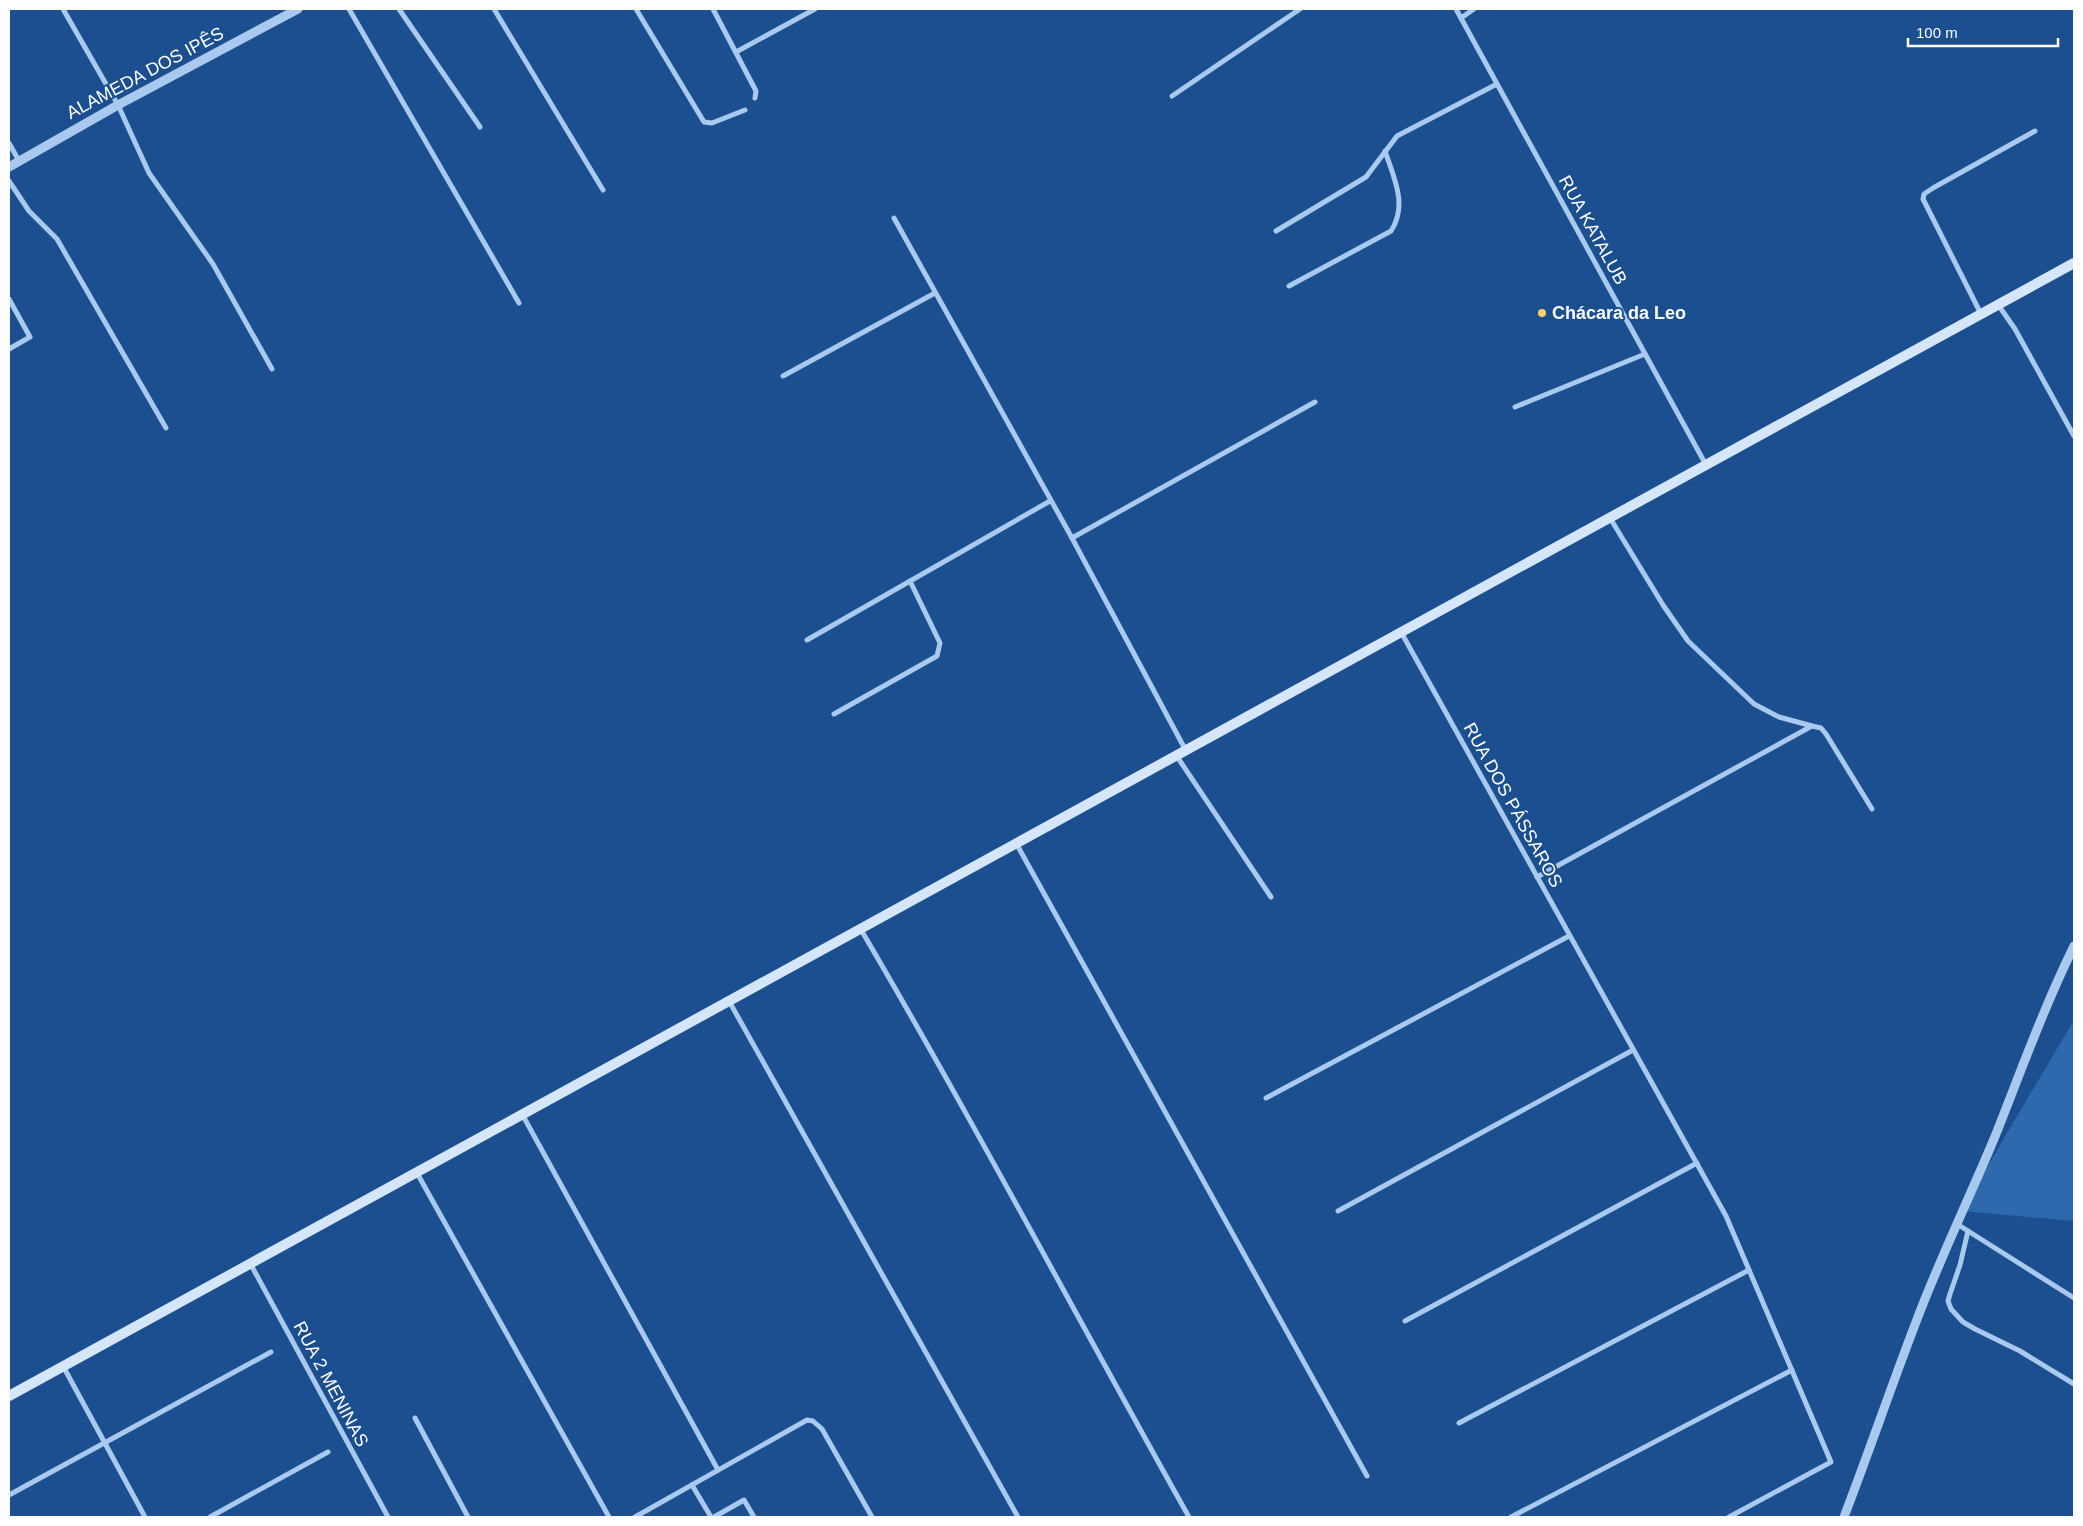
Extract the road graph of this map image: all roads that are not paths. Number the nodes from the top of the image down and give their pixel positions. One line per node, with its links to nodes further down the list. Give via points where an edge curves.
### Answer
1 (64, 9): 17 (street)
2 (298, 9): 17 (street, ALAMEDA DOS IPÊS)
3 (349, 9): 33 (street)
4 (399, 9): 19 (street)
5 (494, 9): 26 (street)
6 (636, 9): 18 (street, via 704,122 712,123)
7 (713, 9): 13 (street)
8 (815, 9): 13 (street)
9 (1300, 9): 15 (street)
10 (1456, 9): 12 (street, RUA KATALUB)
11 (1474, 9): 12 (street)
12 (1461, 18): 14 (street, RUA KATALUB)
13 (736, 52): 16 (street, via 756,91)
14 (1497, 84): 22 (street, via 1397,136); 37 (street, RUA KATALUB)
15 (1172, 96)
16 (755, 98)
17 (118, 105): 23 (street, ALAMEDA DOS IPÊS); 38 (street, via 148,173 213,264)
18 (745, 110)
19 (480, 127)
20 (2035, 131): 35 (street, via 1924,194 1923,198)
21 (9, 144): 23 (street)
22 (1385, 151): 28 (street, via 1366,177); 30 (street, via 1400,197 1397,222 1391,231)
23 (19, 161): 24 (street, ALAMEDA DOS IPÊS)
24 (9, 167)
25 (9, 180): 42 (street, via 29,211 57,239)
26 (603, 190)
27 (894, 218): 31 (street)
28 (1276, 231)
29 (2074, 263): 34 (main road)
30 (1289, 286)
31 (935, 292): 39 (street); 45 (street)
32 (9, 299): 36 (street, via 30,337)
33 (519, 303)
34 (1999, 306): 35 (main road); 43 (street)
35 (1981, 314): 44 (main road)
36 (9, 349)
37 (1645, 354): 41 (street); 44 (street, RUA KATALUB)
38 (272, 369)
39 (783, 376)
40 (1315, 402): 47 (street)
41 (1515, 407)
42 (166, 428)
43 (2074, 436)
44 (1706, 464): 46 (main road)
45 (1050, 501): 47 (street); 48 (street)
46 (1609, 517): 49 (main road); 52 (street, via 1688,641 1754,704 1779,717)
47 (1072, 538): 53 (street)
48 (910, 581): 50 (street); 51 (street, via 940,644 937,656)
49 (1401, 631): 53 (main road); 56 (street, RUA DOS PÁSSAROS)
50 (807, 640)
51 (834, 714)
52 (1812, 726): 54 (street, via 1821,728 1826,734); 56 (street)
53 (1180, 752): 55 (main road); 57 (street)
54 (1872, 809)
55 (1016, 843): 58 (main road); 84 (street)
56 (1537, 877): 59 (street, RUA DOS PÁSSAROS)
57 (1271, 897)
58 (860, 928): 61 (main road); 97 (street, via 947,1077)
59 (1569, 936): 62 (street, RUA DOS PÁSSAROS); 63 (street)
60 (2074, 946): 68 (street, via 2050,994 2029,1053)
61 (729, 1000): 64 (main road); 96 (street)
62 (1633, 1050): 65 (street, RUA DOS PÁSSAROS); 67 (street)
63 (1266, 1098)
64 (522, 1114): 66 (main road); 83 (street)
65 (1697, 1163): 71 (street, RUA DOS PÁSSAROS, via 1726,1216); 73 (street)
66 (416, 1172): 70 (main road); 91 (street)
67 (1338, 1211)
68 (1956, 1224): 69 (street); 100 (street)
69 (1968, 1231): 72 (street); 77 (street, via 1948,1302 1951,1309 1975,1330 2020,1351)
70 (250, 1263): 75 (main road); 89 (street, RUA 2 MENINAS)
71 (1749, 1270): 76 (street, RUA DOS PÁSSAROS); 80 (street)
72 (2074, 1298)
73 (1405, 1321)
74 (271, 1352): 81 (street)
75 (63, 1366): 78 (main road); 81 (street)
76 (1792, 1370): 98 (street); 99 (street, RUA DOS PÁSSAROS, via 1831,1462)
77 (2074, 1384)
78 (9, 1396)
79 (415, 1418): 90 (street)
80 (1459, 1423)
81 (105, 1443): 86 (street); 87 (street)
82 (328, 1452): 88 (street)
83 (718, 1470): 85 (street); 95 (street, via 802,1422 813,1421 824,1432)
84 (1367, 1476)
85 (692, 1485): 92 (street); 93 (street)
86 (9, 1495)
87 (146, 1517)
88 (210, 1517)
89 (388, 1517)
90 (468, 1517)
91 (609, 1517)
92 (635, 1517)
93 (712, 1517): 94 (street, via 744,1500)
94 (754, 1517)
95 (872, 1517)
96 (1018, 1517)
97 (1189, 1517)
98 (1511, 1517)
99 (1730, 1517)
100 (1844, 1517)

